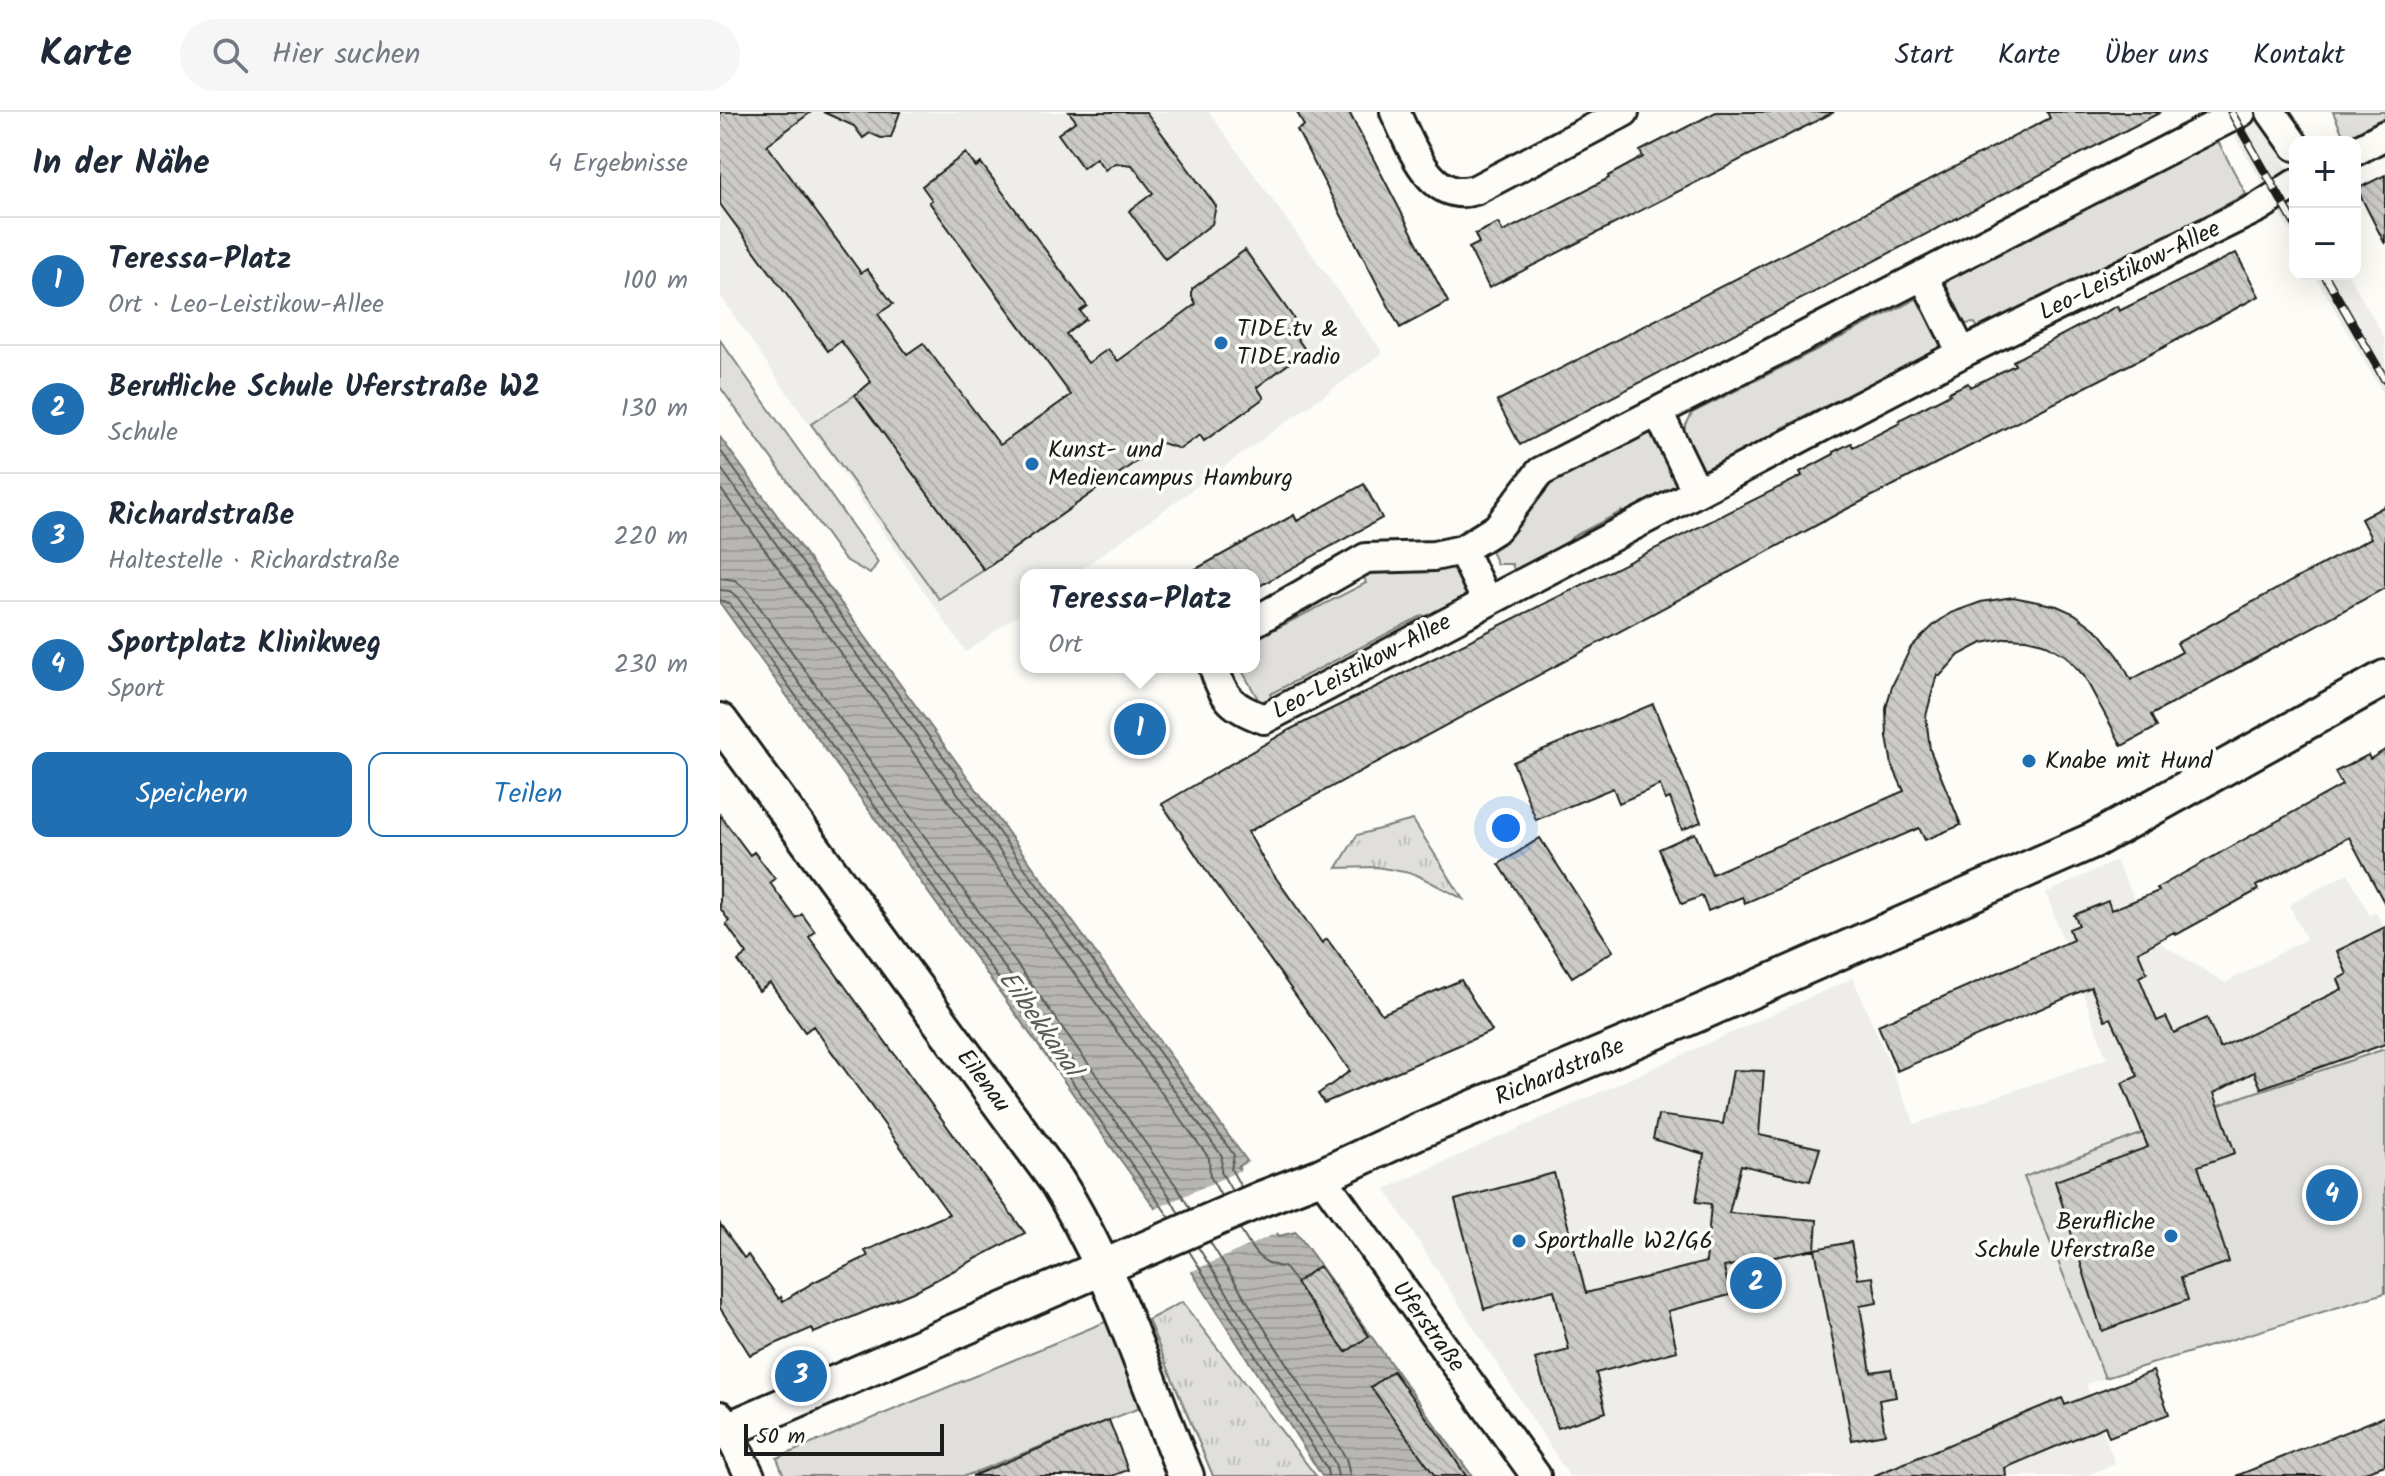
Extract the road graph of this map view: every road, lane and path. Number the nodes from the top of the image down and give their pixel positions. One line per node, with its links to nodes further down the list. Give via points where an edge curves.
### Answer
1 (1395, 112): 2 (street, via 1430,178 1448,190 1465,192)
2 (1624, 112)
3 (2241, 112): 9 (street)
4 (2271, 112): 6 (street)
5 (2385, 135): 7 (street)
6 (2289, 138)
7 (2361, 148)
8 (2289, 188): 10 (street, Leo-Leistikow-Allee)
9 (1923, 275): 10 (street); 11 (street)
10 (1962, 353): 12 (street, Leo-Leistikow-Allee)
11 (1658, 412): 12 (street); 13 (street, via 1540,472 1497,528)
12 (1697, 492): 14 (street, Leo-Leistikow-Allee)
13 (1462, 550): 14 (street); 15 (street, via 1366,558)
14 (1487, 602): 16 (street, Leo-Leistikow-Allee, via 1264,719 1240,710 1223,693)
15 (1260, 619)
16 (1216, 673)
17 (2385, 678): 19 (street, Richardstraße, via 2094,840)
18 (720, 721): 20 (street, Eilenau, via 1056,1180)
19 (1321, 1176): 20 (street, Richardstraße); 24 (street, Uferstraße)
20 (1104, 1267): 21 (street, Richardstraße); 23 (street, Eilenau)
21 (722, 1426): 22 (street)
22 (750, 1476)
23 (1186, 1476)
24 (1536, 1476)

